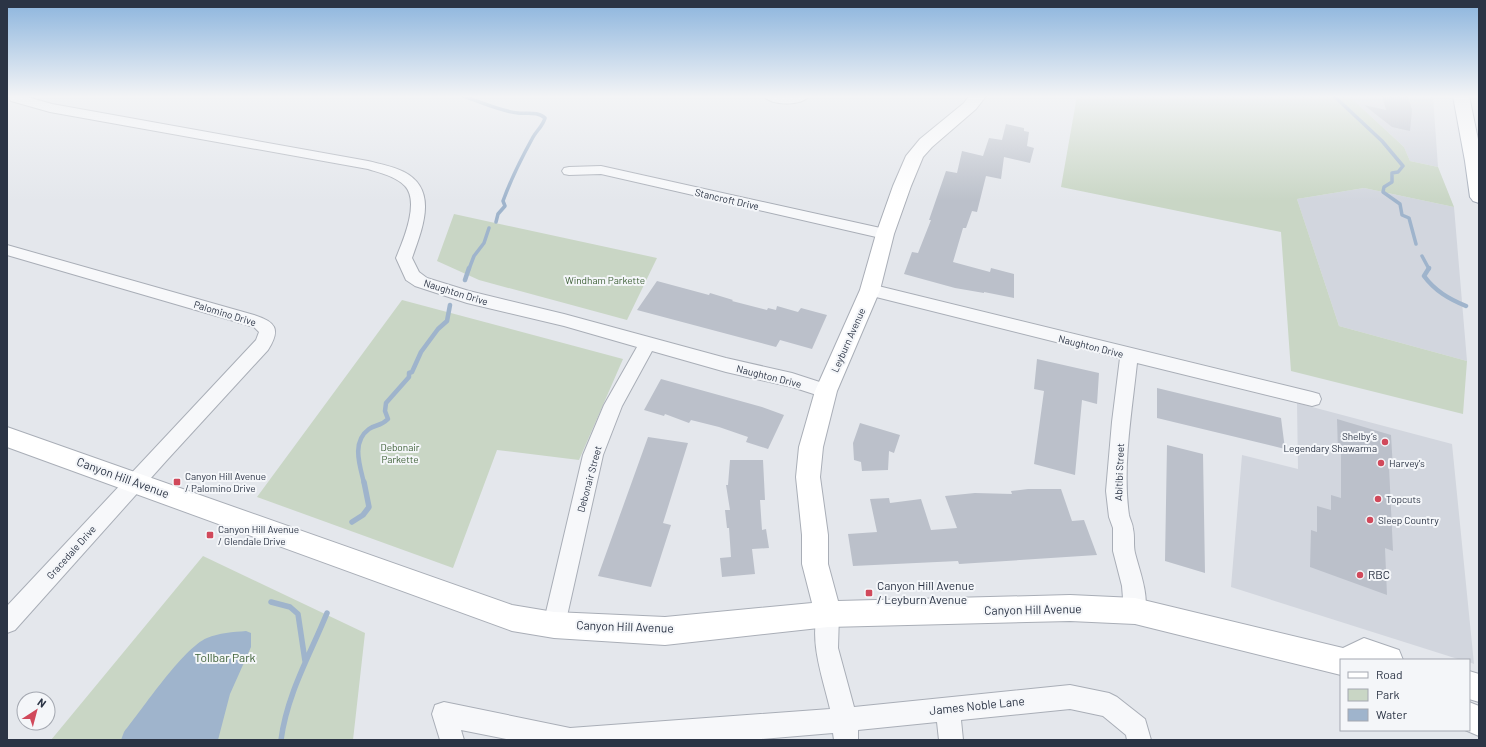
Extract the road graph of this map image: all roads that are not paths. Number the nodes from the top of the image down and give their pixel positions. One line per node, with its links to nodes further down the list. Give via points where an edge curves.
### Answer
1 (178, 131): 9 (street, Naughton Drive, via 368,165 396,174 411,183 417,194 419,206 404,258 412,276 421,282 467,297)
2 (940, 131): 6 (street, Leyburn Avenue, via 915,156)
3 (1468, 131): 5 (street)
4 (569, 171): 6 (street, Stancroft Drive, via 601,170)
5 (1479, 197)
6 (885, 234): 8 (street, Leyburn Avenue)
7 (7, 250): 14 (street, Palomino Drive, via 248,319 260,323 267,329 267,338 262,345)
8 (870, 290): 10 (street, Naughton Drive); 11 (street, Leyburn Avenue)
9 (648, 343): 11 (street, Naughton Drive); 18 (street, Debonair Street, via 613,405 593,455)
10 (1129, 355): 12 (street, Naughton Drive); 15 (street, Abitibi Street, via 1116,491)
11 (826, 391): 16 (street, Leyburn Avenue, via 811,448 808,477 815,535 815,564)
12 (1312, 399)
13 (7, 437): 14 (street, Canyon Hill Avenue)
14 (134, 482): 17 (street, Gracedale Drive); 18 (street, Canyon Hill Avenue, via 512,618)
15 (1135, 611): 16 (street, Canyon Hill Avenue, via 1070,608); 21 (street, Canyon Hill Avenue)
16 (828, 614): 18 (street, Canyon Hill Avenue, via 665,631); 23 (street, via 827,648)
17 (7, 622)
18 (554, 625)
19 (1350, 659): 20 (street, via 1364,652)
20 (1386, 659)
21 (1340, 661)
22 (947, 709): 23 (street, James Noble Lane); 26 (street); 27 (street, James Noble Lane, via 1070,697 1109,705 1136,728)
23 (845, 730): 24 (street, James Noble Lane, via 791,725)
24 (744, 734): 25 (street, James Noble Lane, via 570,740 444,714)
25 (452, 740)
26 (951, 740)
27 (1139, 740)

